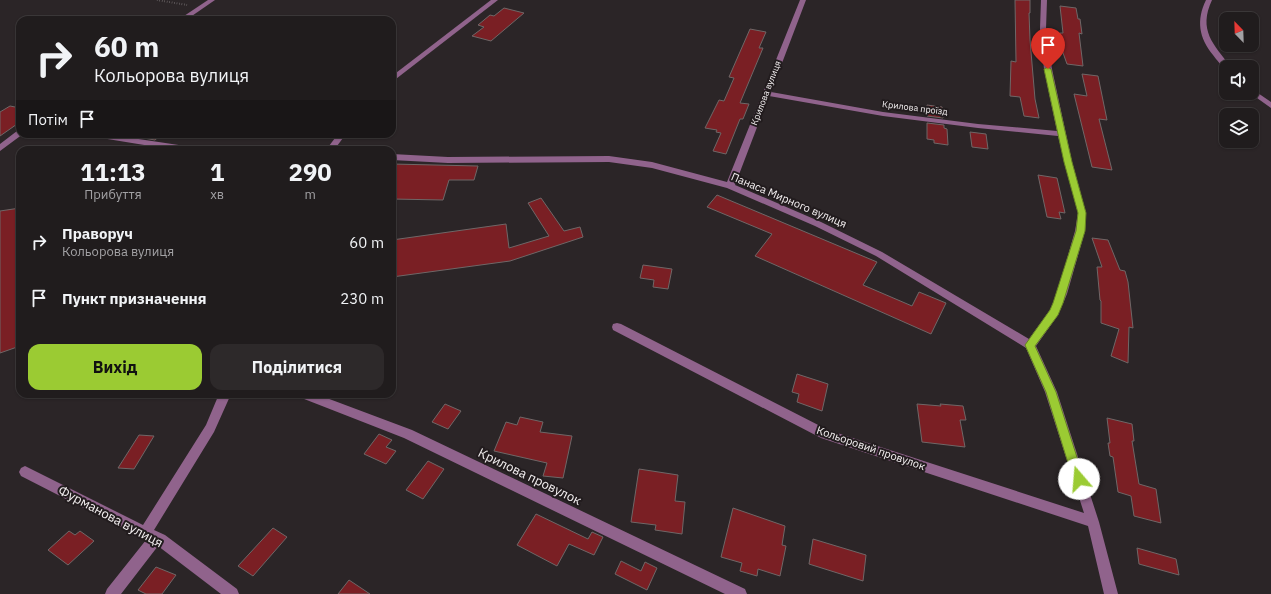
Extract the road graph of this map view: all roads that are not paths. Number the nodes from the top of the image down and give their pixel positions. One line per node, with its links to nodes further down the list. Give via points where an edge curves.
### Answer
1 (212, 0): 6 (street)
2 (495, 0): 8 (street)
3 (803, 0): 9 (street, Крилова вулиця)
4 (1044, 0): 12 (street, via 1043,29 1048,69)
5 (1209, 0): 7 (street, via 1204,7 1202,32)
6 (187, 16)
7 (1220, 60)
8 (396, 77)
9 (766, 93): 12 (street, Крилова проїзд, via 883,114); 18 (street, Крилова вулиця)
10 (1259, 97): 11 (street)
11 (1271, 106)
12 (1062, 134): 20 (street, via 1082,213 1080,231 1062,294 1054,312)
13 (16, 136): 16 (street)
14 (115, 138): 15 (street)
15 (166, 146)
16 (0, 148)
17 (396, 157): 18 (street, Панаса Мирного вулиця, via 448,160 609,159 652,165)
18 (730, 186): 20 (street, Панаса Мирного вулиця, via 818,224 878,254)
19 (616, 327): 24 (street, Кольоровий провулок, via 825,434)
20 (1030, 345): 24 (street, via 1051,392)
21 (223, 398): 25 (street, via 210,428)
22 (314, 398): 28 (street, Крилова провулок, via 408,434)
23 (25, 472): 25 (street, Фурманова вулиця)
24 (1092, 522): 29 (street)
25 (151, 535): 26 (street); 27 (street, Фурманова вулиця)
26 (112, 594)
27 (232, 594)
28 (740, 594)
29 (1111, 594)

